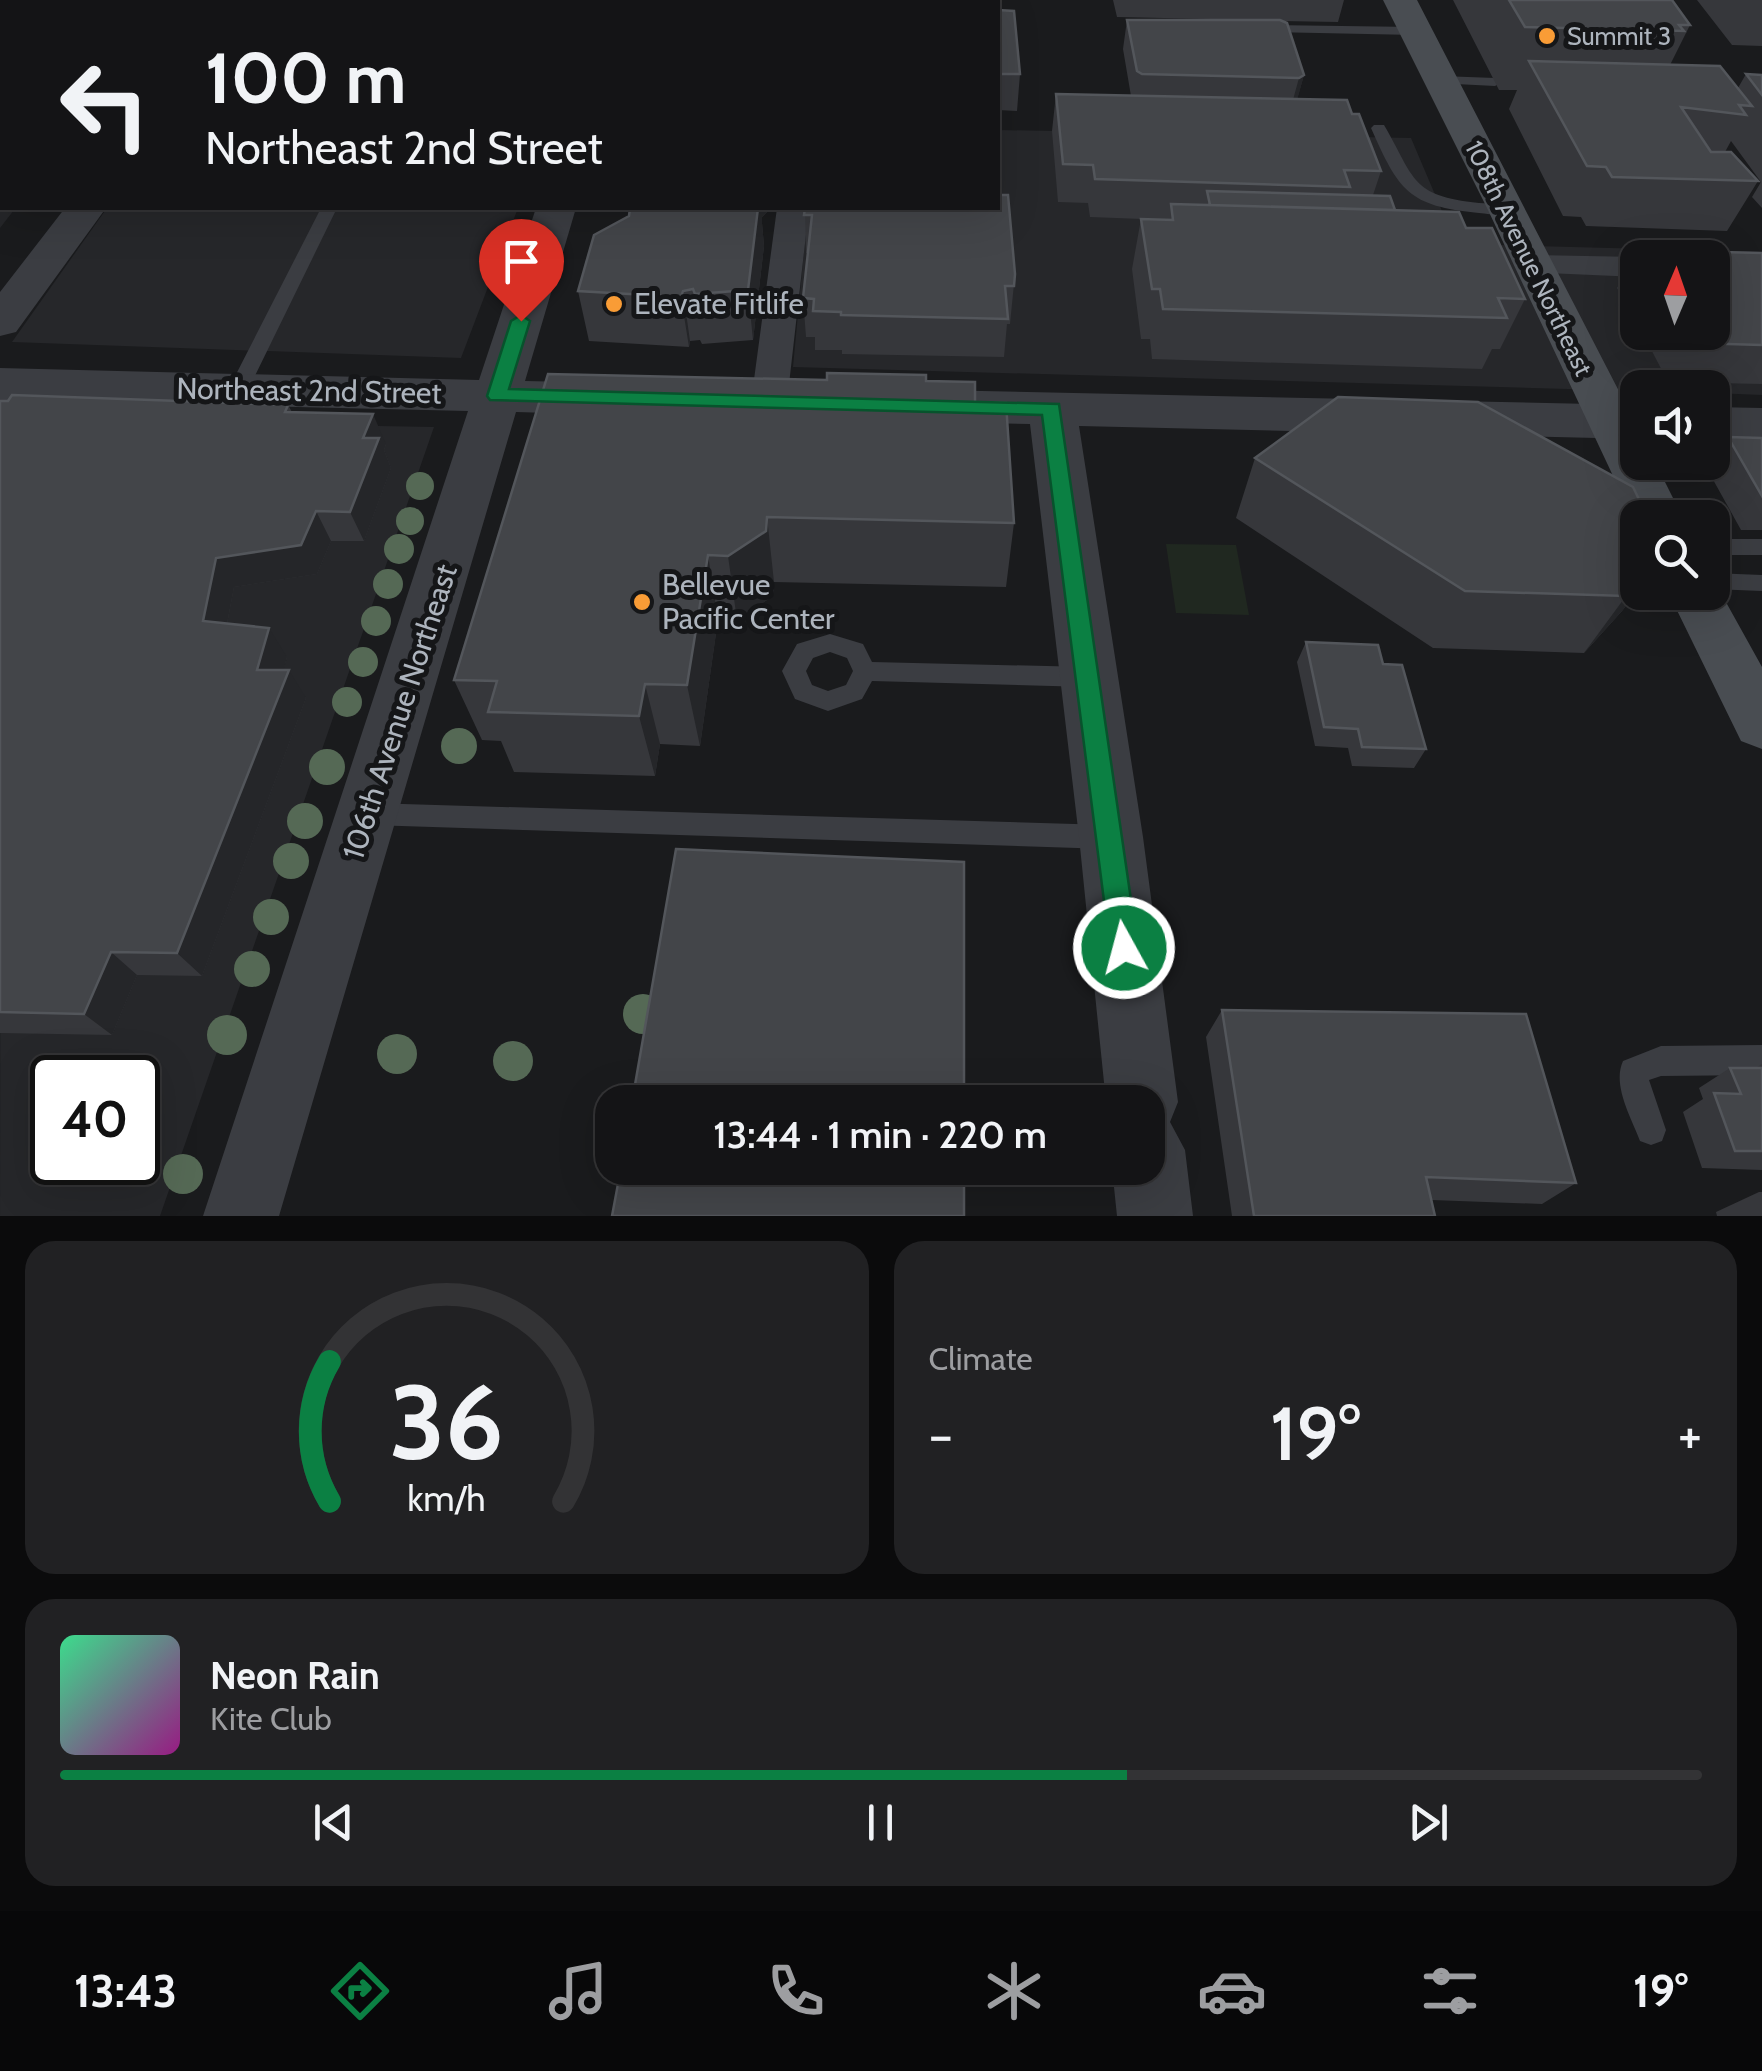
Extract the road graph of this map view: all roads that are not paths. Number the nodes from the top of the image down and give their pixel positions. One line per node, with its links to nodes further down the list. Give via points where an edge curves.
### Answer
1 (1400, 0): 3 (main road, 108th Avenue Northeast)
2 (1268, 28): 3 (lane)
3 (1416, 31): 4 (main road, 108th Avenue Northeast)
4 (1441, 80): 5 (lane); 11 (main road, 108th Avenue Northeast)
5 (1495, 82)
6 (1379, 128): 11 (lane, via 1399,176 1417,196)
7 (84, 210): 14 (street)
8 (327, 210): 16 (lane)
9 (555, 210): 17 (street, 106th Avenue Northeast)
10 (792, 210): 19 (street)
11 (1508, 210): 12 (main road, 108th Avenue Northeast)
12 (1534, 265): 13 (street); 22 (main road, 108th Avenue Northeast)
13 (1620, 267)
14 (0, 322)
15 (0, 384): 16 (street, Northeast 2nd Street)
16 (238, 390): 17 (street, Northeast 2nd Street)
17 (497, 396): 18 (street, Northeast 2nd Street); 34 (street, 106th Avenue Northeast)
18 (670, 400)
19 (769, 402)
20 (882, 405): 21 (street)
21 (1052, 408): 23 (street); 32 (street)
22 (1620, 417)
23 (1620, 422)
24 (1730, 424): 25 (street)
25 (1762, 425)
26 (1730, 547): 27 (lane)
27 (1762, 548)
28 (1730, 581): 29 (lane)
29 (1762, 582)
30 (1705, 610): 33 (main road)
31 (865, 671): 32 (lane)
32 (1088, 678): 35 (street)
33 (1762, 724)
34 (366, 814): 35 (lane); 40 (street, 106th Avenue Northeast)
35 (1111, 837): 37 (street)
36 (1762, 1060): 38 (lane, via 1661,1061 1634,1071)
37 (1140, 1085)
38 (1651, 1130)
39 (1152, 1185): 41 (street)
40 (242, 1216)
41 (1155, 1216)

